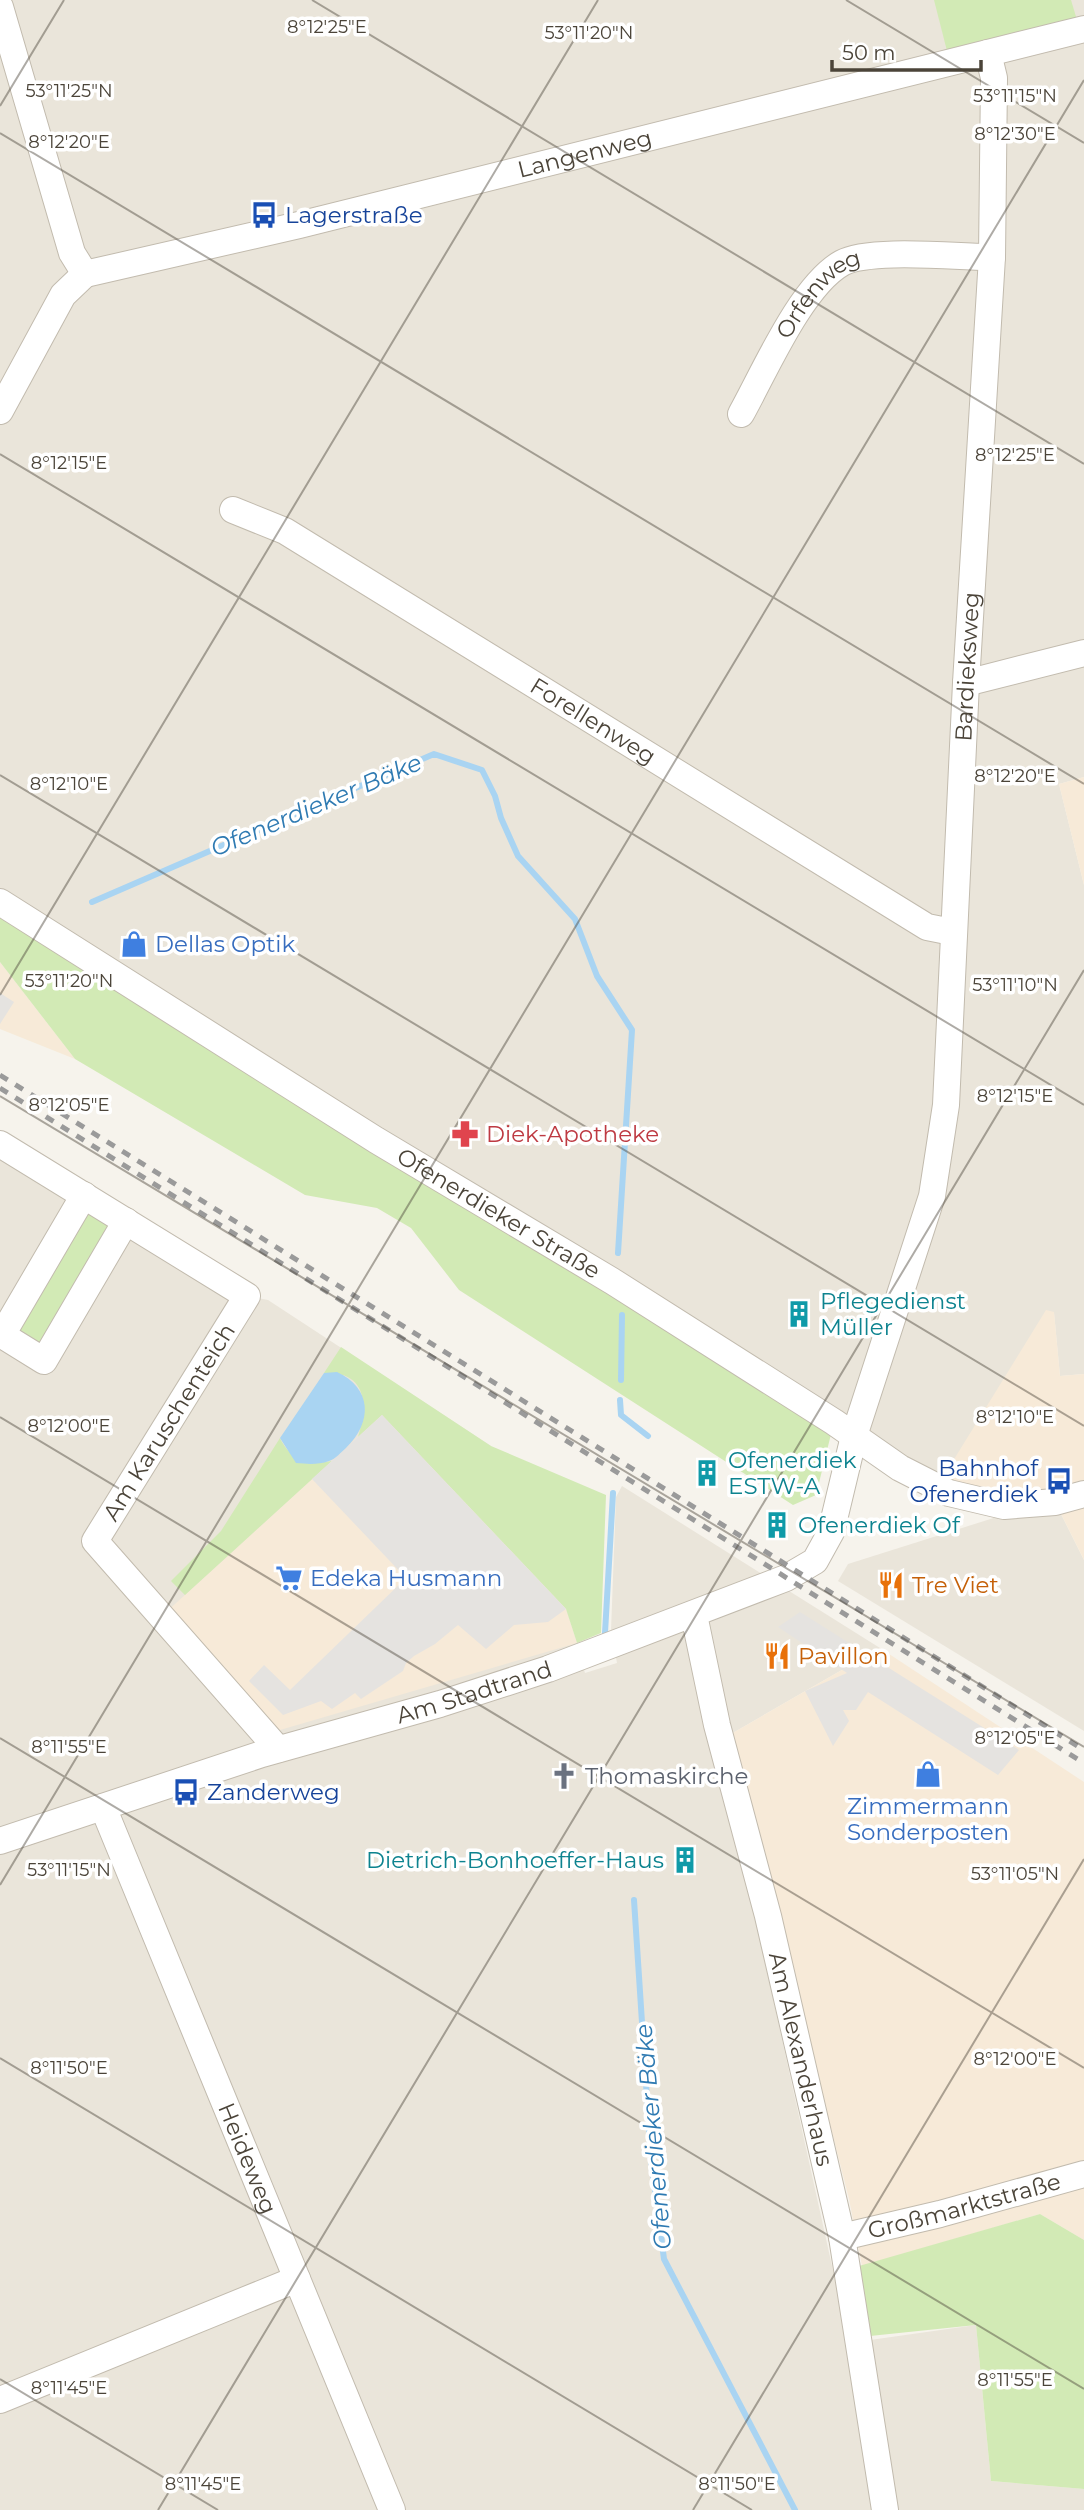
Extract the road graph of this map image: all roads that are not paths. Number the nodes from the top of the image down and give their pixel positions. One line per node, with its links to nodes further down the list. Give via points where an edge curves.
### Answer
1 (0, 7): 5 (street, via 72,253)
2 (1084, 29): 3 (street, Langenweg)
3 (988, 53): 4 (street, Bardieksweg, via 994,78); 5 (street, Langenweg)
4 (992, 257): 7 (street, Orfenweg, via 882,256 843,262 811,289); 10 (street, Bardieksweg)
5 (85, 274): 6 (street, via 63,295)
6 (0, 411)
7 (741, 414)
8 (233, 510): 12 (street, Forellenweg, via 285,531 927,927)
9 (1084, 653): 10 (street)
10 (966, 682): 12 (street, Bardieksweg)
11 (0, 902): 16 (street, Ofenerdieker Straße)
12 (953, 928): 16 (street, Bardieksweg, via 946,1105 932,1196)
13 (0, 1144): 14 (street, Am Karuschenteich)
14 (84, 1195): 15 (street, Am Karuschenteich); 15 (street, via 2,1335 12,1342 44,1361)
15 (126, 1221): 19 (street, Am Karuschenteich, via 247,1296 96,1541)
16 (854, 1436): 17 (street, Ofenerdieker Straße, via 900,1468 948,1493 1004,1506 1055,1502); 18 (street, Am Stadtrand, via 831,1532 815,1561 786,1578)
17 (1084, 1494)
18 (694, 1615): 19 (street, Am Stadtrand, via 475,1694); 23 (street, Am Alexanderhaus)
19 (278, 1749): 20 (street, Am Stadtrand)
20 (103, 1807): 21 (street, Am Stadtrand); 24 (street, Heideweg)
21 (0, 1841)
22 (1084, 2174): 23 (street, Großmarktstraße)
23 (842, 2237): 27 (street, Am Alexanderhaus)
24 (297, 2279): 25 (street); 26 (street, Heideweg)
25 (0, 2400)
26 (392, 2510)
27 (885, 2510)

